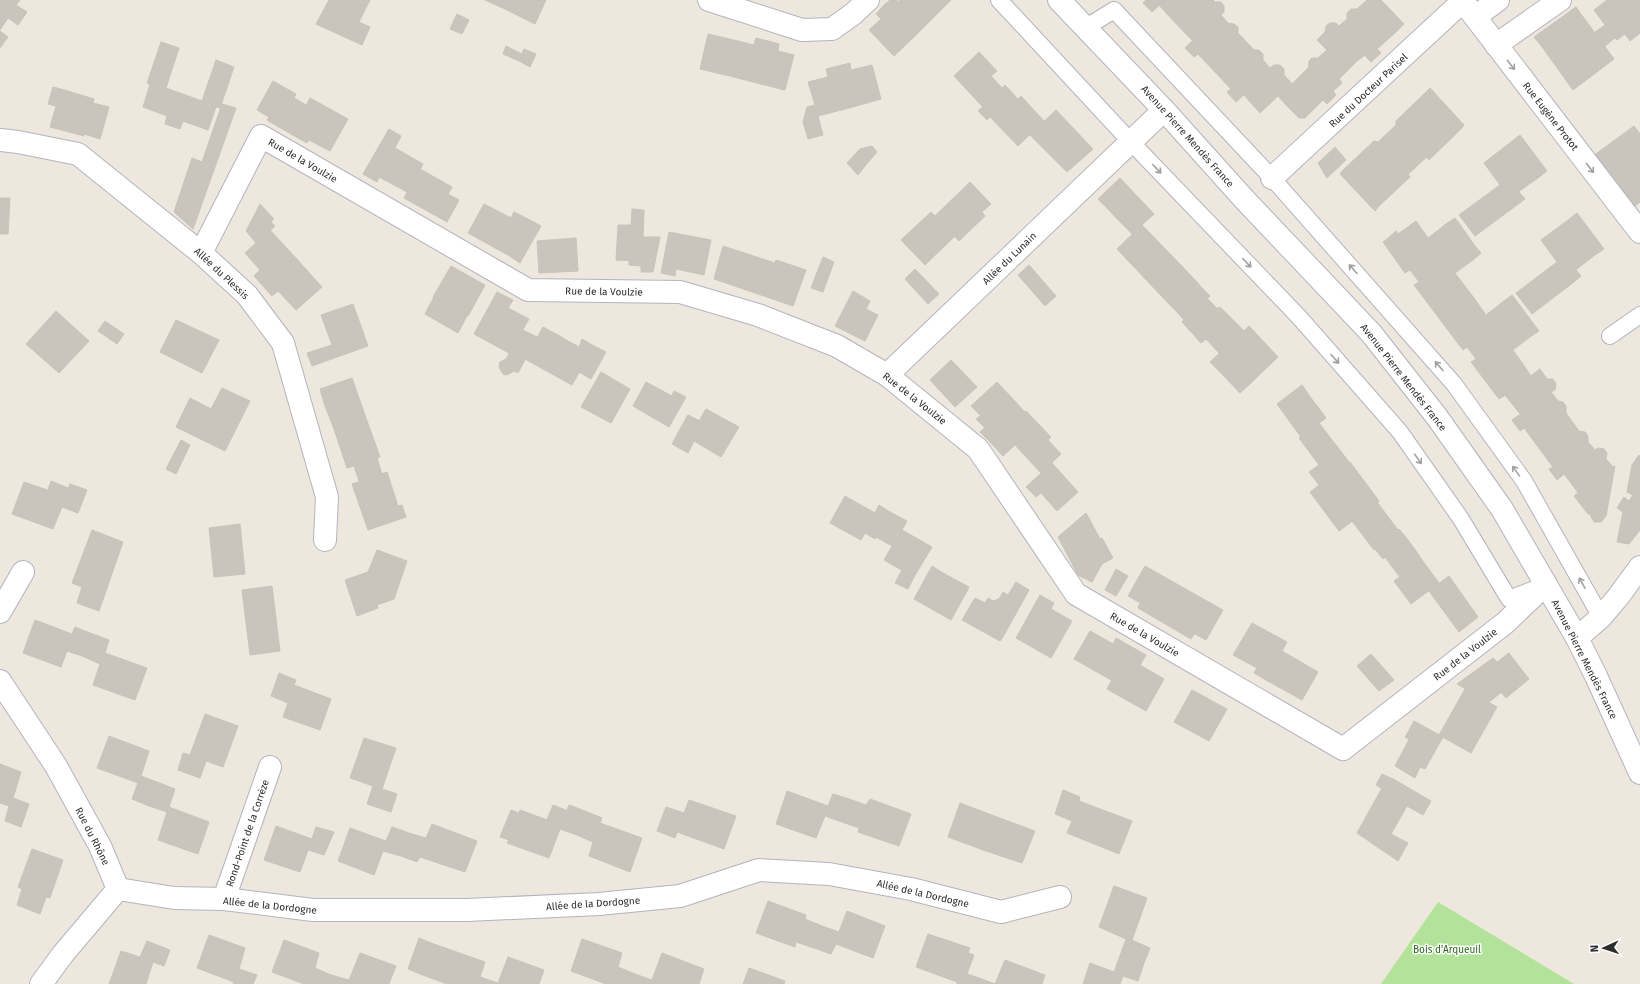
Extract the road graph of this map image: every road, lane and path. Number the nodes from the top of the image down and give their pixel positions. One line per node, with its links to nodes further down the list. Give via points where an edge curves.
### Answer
1 (709, 0): 2 (street, via 802,30 832,29)
2 (868, 0)
3 (999, 0): 12 (lane)
4 (1060, 0): 8 (street, Avenue Pierre Mendès France)
5 (1498, 0): 7 (street, Rue du Docteur Parisel)
6 (1560, 0): 9 (street)
7 (1467, 6): 9 (street, Rue Eugène Protot); 13 (street, Rue du Docteur Parisel)
8 (1085, 28): 10 (street, Avenue Pierre Mendès France); 13 (lane, via 1114,10)
9 (1496, 45): 14 (street, Rue Eugène Protot, one-way to 14)
10 (1164, 110): 12 (street, Allée du Lunain); 22 (street, Avenue Pierre Mendès France, via 1371,333 1437,416 1502,509)
11 (9, 141): 15 (street, Allée du Plessis, via 78,154)
12 (1130, 141): 18 (street, Allée du Lunain); 22 (lane, one-way to 22, via 1299,318 1400,432 1461,519 1509,599)
13 (1272, 178): 24 (lane, one-way to 13, via 1524,481 1454,384)
14 (1637, 221)
15 (201, 253): 18 (street, Rue de la Voulzie, via 261,136 528,290 680,292 758,315 837,346); 19 (street, Allée du Plessis, via 247,295 283,343 327,497)
16 (1640, 315): 17 (lane)
17 (1610, 336)
18 (887, 376): 22 (street, Rue de la Voulzie, via 978,449 1076,594 1343,749 1505,623)
19 (325, 540)
20 (1640, 567): 24 (street)
21 (23, 572): 23 (street)
22 (1546, 584): 25 (street, Avenue Pierre Mendès France)
23 (0, 612)
24 (1601, 617): 25 (street)
25 (1577, 638): 28 (street, Avenue Pierre Mendès France)
26 (0, 682): 29 (street, Rue du Rhône, via 56,766 100,846)
27 (270, 767): 31 (street, Rond-Point de la Corrèze)
28 (1640, 773)
29 (118, 890): 31 (street, Allée de la Dordogne, via 174,898); 32 (street, via 62,954)
30 (1060, 897): 31 (street, Allée de la Dordogne, via 1001,912 911,889 829,874 759,870 680,896 599,904 467,910 313,910)
31 (224, 899)
32 (41, 984)

